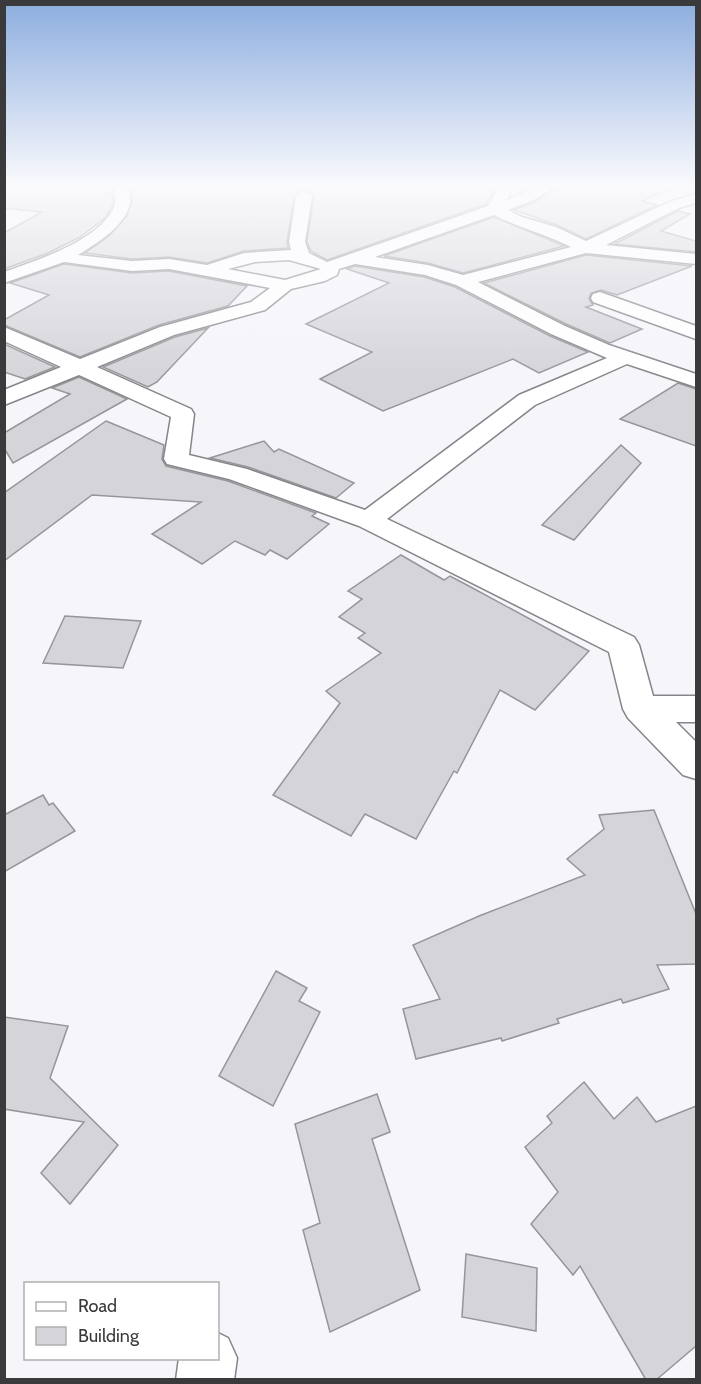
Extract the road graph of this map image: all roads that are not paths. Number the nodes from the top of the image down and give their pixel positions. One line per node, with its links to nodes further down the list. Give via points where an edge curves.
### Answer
1 (77, 249): 7 (street)
2 (299, 249): 6 (street)
3 (378, 249): 8 (street)
4 (584, 249): 13 (street)
5 (592, 249): 9 (street)
6 (301, 256): 10 (street); 11 (street, via 255,256)
7 (63, 257): 11 (street); 12 (street)
8 (351, 258): 10 (street); 13 (street, via 428,270)
9 (696, 259)
10 (329, 267): 14 (street, via 331,271 319,277)
11 (209, 270): 14 (street)
12 (4, 278)
13 (462, 281): 18 (street, via 558,330)
14 (285, 285): 19 (street, via 258,306 167,331)
15 (600, 298): 17 (street)
16 (4, 333): 19 (street)
17 (696, 333)
18 (626, 357): 20 (street); 22 (street, via 527,400)
19 (79, 366): 21 (street); 22 (street, via 183,414 176,459 238,474)
20 (696, 381)
21 (4, 398)
22 (368, 520): 23 (street, via 623,645)
23 (640, 709): 24 (street); 25 (street)
24 (696, 709)
25 (696, 764)
26 (208, 1360): 27 (street)
27 (205, 1380)

